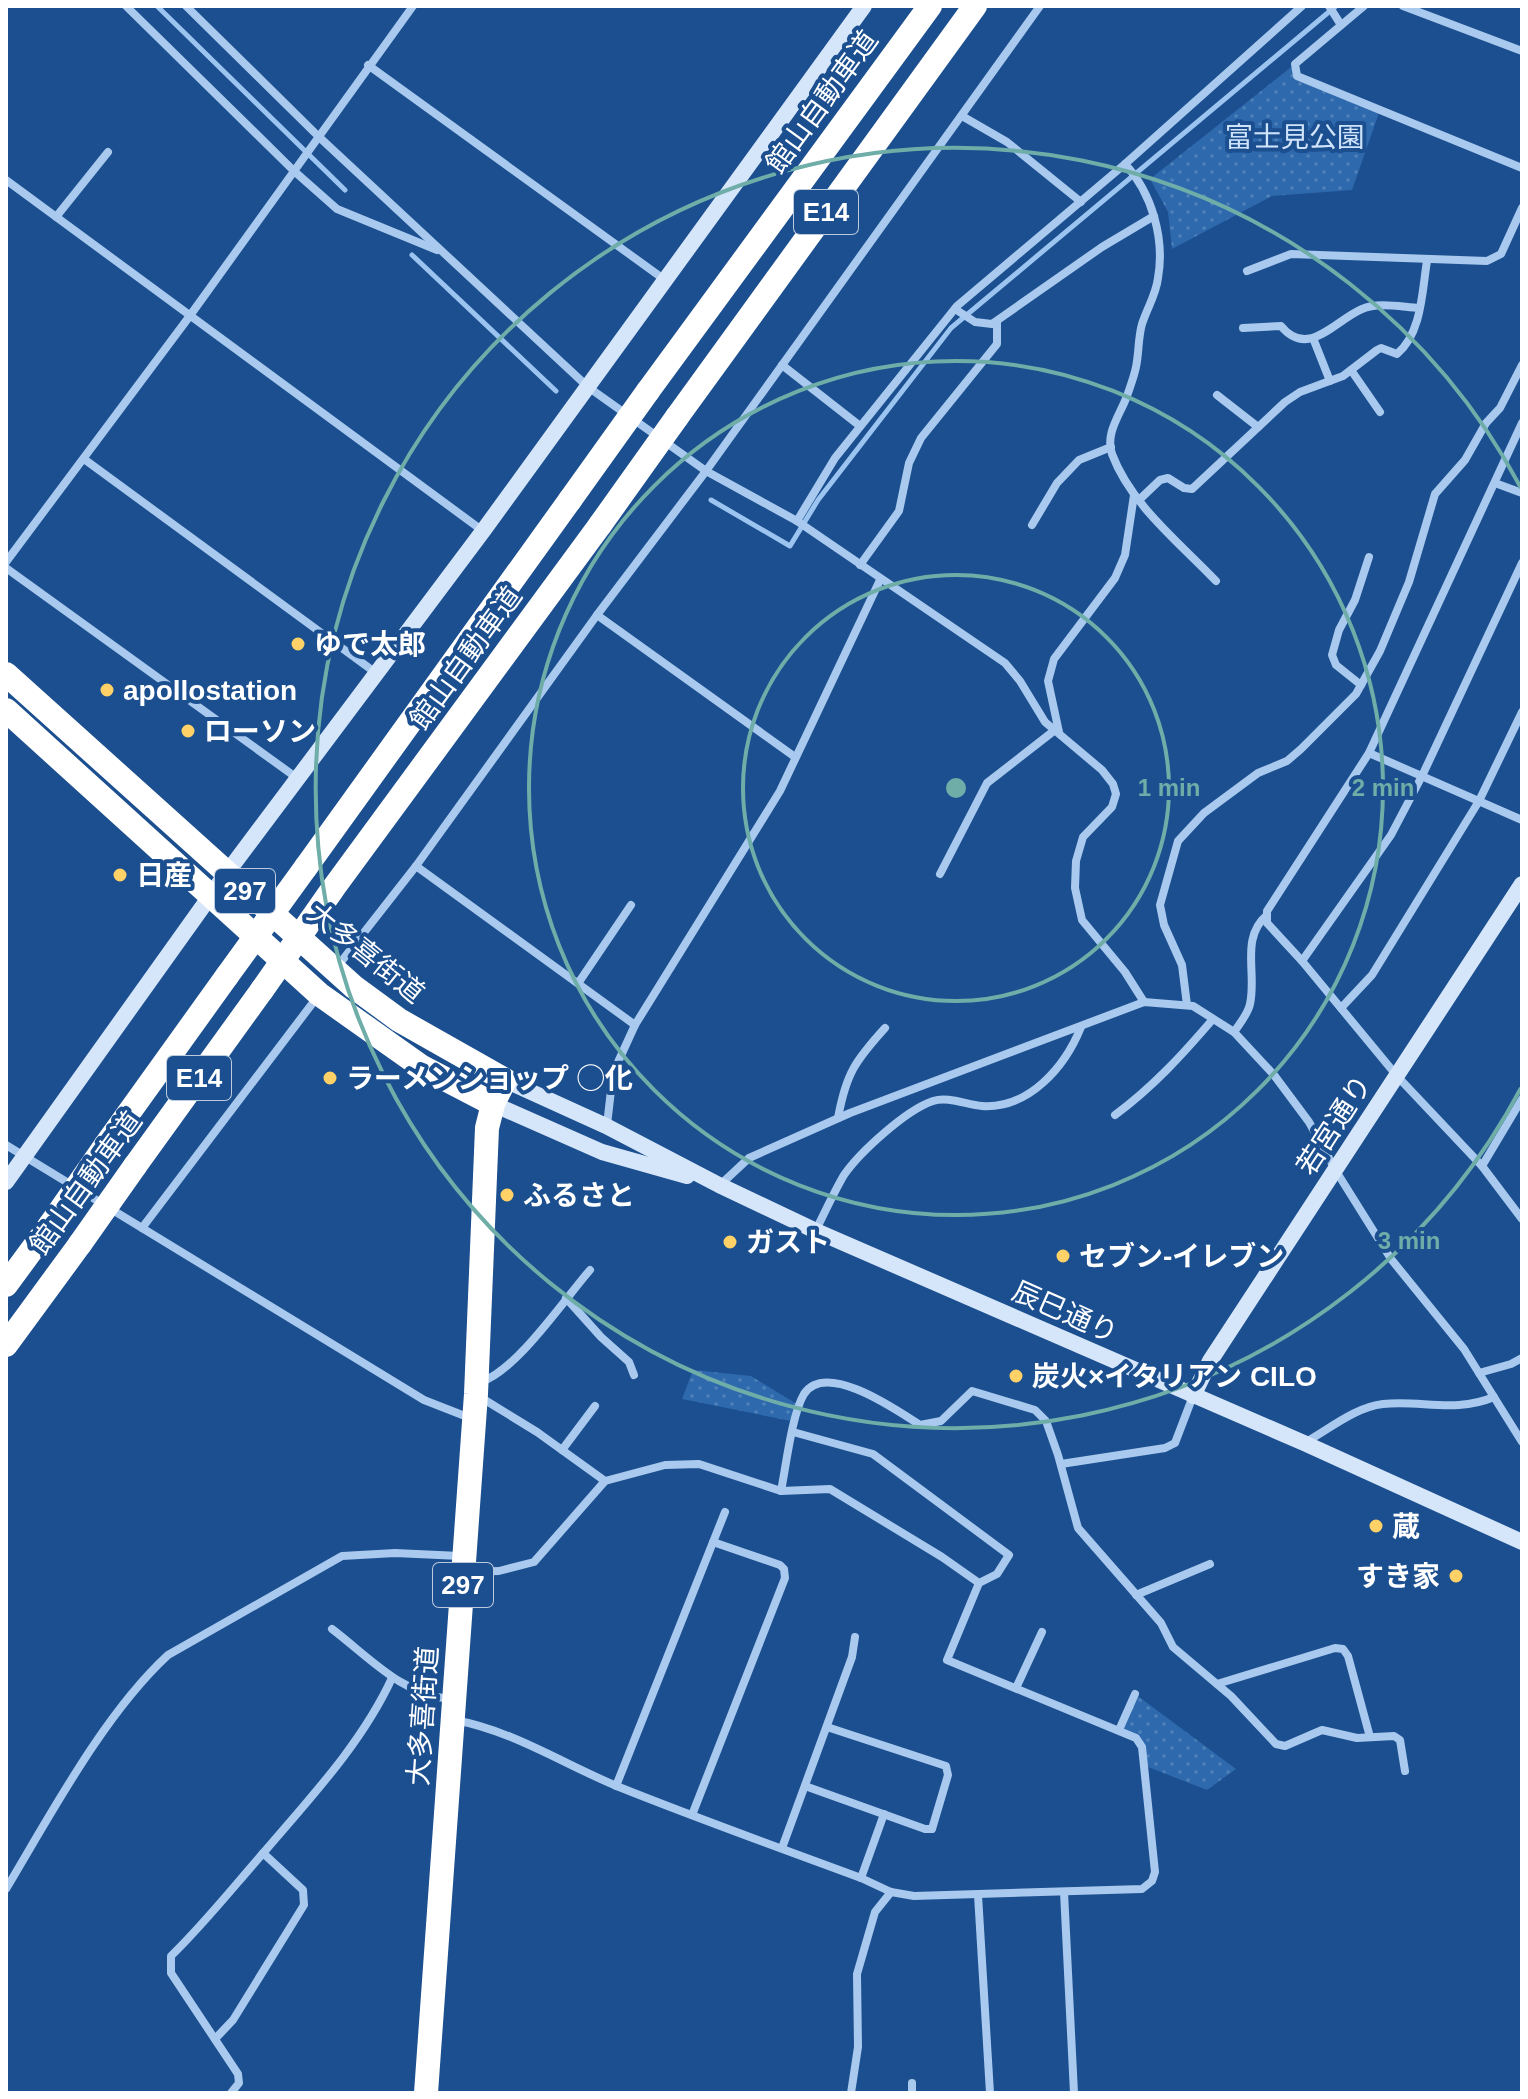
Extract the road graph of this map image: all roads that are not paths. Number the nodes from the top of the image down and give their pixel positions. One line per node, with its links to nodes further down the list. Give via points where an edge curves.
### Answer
1 (126, 6): 20 (street)
2 (186, 6): 16 (street)
3 (413, 6): 14 (street)
4 (864, 6): 29 (street)
5 (930, 6): 111 (highway, 館山自動車道 / E14, bridge)
6 (975, 6): 113 (highway, 館山自動車道 / E14, bridge)
7 (1040, 6): 15 (street)
8 (1302, 6): 18 (street)
9 (1329, 6): 12 (street)
10 (1364, 6): 12 (street)
11 (1403, 6): 13 (street)
12 (1341, 25): 19 (street, via 1295,64 1297,76)
13 (1522, 51)
14 (368, 65): 16 (street); 29 (street)
15 (962, 116): 22 (street, via 1007,142); 36 (street)
16 (318, 136): 20 (street); 26 (street)
17 (108, 152): 25 (street)
18 (1125, 164): 22 (street); 24 (street)
19 (1522, 168)
20 (294, 171): 26 (street, via 337,209); 32 (street)
21 (6, 180): 25 (street)
22 (1081, 202): 31 (street)
23 (1522, 208): 27 (street, via 1501,254 1487,261)
24 (1154, 216): 33 (street); 46 (street, via 1159,277 1141,326 1129,389 1111,428)
25 (56, 217): 32 (street)
26 (442, 252): 40 (street)
27 (1427, 261): 28 (street, via 1291,254); 30 (street)
28 (1247, 271)
29 (665, 280): 40 (street)
30 (1419, 308): 35 (street, via 1363,308); 38 (street, via 1406,347 1397,354 1381,348)
31 (955, 309): 33 (street, via 975,322); 44 (street)
32 (189, 317): 47 (street); 54 (street)
33 (997, 322): 58 (street, via 997,344 921,438 909,463 899,511)
34 (1243, 328): 35 (street, via 1281,326 1291,338)
35 (1313, 338): 39 (street)
36 (782, 365): 44 (street); 48 (street)
37 (1522, 365): 65 (street, via 1472,451 1435,494 1409,582)
38 (1351, 370): 39 (street); 42 (street)
39 (1330, 381): 45 (street, via 1300,392)
40 (588, 387): 48 (street); 54 (street)
41 (1217, 395): 45 (street)
42 (1380, 412)
43 (1522, 423): 49 (street)
44 (860, 426): 52 (street)
45 (1258, 427): 51 (street, via 1192,489 1168,478)
46 (1111, 447): 51 (street); 53 (street, via 1079,460 1057,483)
47 (84, 459): 56 (street); 63 (street)
48 (706, 471): 52 (street); 62 (street)
49 (1495, 483): 50 (street); 69 (street)
50 (1522, 493)
51 (1137, 497): 61 (street); 68 (street, via 1115,578 1054,659 1048,681)
52 (797, 521): 58 (street)
53 (1032, 525)
54 (483, 531): 63 (street)
55 (1369, 557): 65 (street, via 1332,655 1336,665)
56 (6, 562)
57 (1522, 563): 71 (street)
58 (860, 565): 60 (street)
59 (6, 568): 72 (street)
60 (880, 580): 68 (street, via 1005,663 1045,722); 70 (street)
61 (1216, 581)
62 (597, 615): 70 (street); 75 (street)
63 (377, 673): 72 (street)
64 (6, 674): 76 (highway, 大多喜街道 / 297)
65 (1361, 685): 87 (street, via 1287,761 1247,781 1204,813 1178,841 1160,905 1182,965)
66 (6, 710): 79 (highway, 大多喜街道 / 297)
67 (1522, 712): 73 (street)
68 (1057, 731): 77 (street, via 987,783); 86 (street, via 1113,784 1112,807 1083,837 1075,888 1082,920)
69 (1369, 753): 71 (street); 81 (street)
70 (795, 757): 90 (street, via 780,791)
71 (1422, 776): 73 (street); 82 (street, via 1391,835)
72 (298, 779): 76 (street)
73 (1479, 801): 74 (street); 88 (street, via 1372,975)
74 (1522, 820)
75 (416, 866): 83 (street); 84 (street)
76 (226, 874): 79 (street); 83 (highway, 大多喜街道 / 297)
77 (940, 874)
78 (1522, 884): 94 (street, 若宮通り)
79 (210, 896): 85 (highway, 大多喜街道 / 297); 102 (street)
80 (631, 905): 84 (street)
81 (1267, 914): 82 (street, via 1267,923); 93 (street, via 1251,935 1250,1007)
82 (1302, 961): 88 (street)
83 (334, 971): 95 (highway, 大多喜街道 / 297, via 399,1020)
84 (579, 982): 90 (street)
85 (319, 994): 97 (highway, 大多喜街道 / 297, via 422,1067); 108 (street)
86 (1144, 1002): 87 (street); 91 (street)
87 (1187, 1005): 89 (street)
88 (1341, 1008): 94 (street)
89 (1213, 1019): 93 (street); 98 (street, via 1168,1069)
90 (635, 1025): 100 (street, via 613,1073)
91 (1081, 1027): 99 (street); 109 (street, via 1071,1053 1045,1081 1017,1100 998,1106 934,1100 891,1126 846,1173)
92 (885, 1028): 99 (street, via 858,1057)
93 (1234, 1032): 104 (street, via 1309,1122)
94 (1397, 1076): 103 (street); 104 (street, 若宮通り)
95 (505, 1080): 97 (highway, 大多喜街道 / 297); 100 (street, 辰巳通り)
96 (1522, 1099): 103 (street)
97 (493, 1104): 106 (street, 辰巳通り, via 602,1152); 117 (highway, 大多喜街道 / 297, via 487,1128)
98 (1115, 1115)
99 (838, 1118): 106 (street, via 749,1158)
100 (606, 1126): 106 (street, 辰巳通り)
101 (6, 1145): 102 (street)
102 (25, 1156): 105 (street); 108 (street)
103 (1482, 1166): 107 (street)
104 (1336, 1171): 115 (street, via 1391,1259); 118 (street, 若宮通り, via 1210,1361)
105 (6, 1182)
106 (719, 1185): 109 (street, 辰巳通り)
107 (1522, 1219)
108 (142, 1228): 121 (street, via 424,1400)
109 (816, 1231): 118 (street, 辰巳通り)
110 (590, 1270): 112 (street)
111 (6, 1285)
112 (566, 1298): 116 (street, via 629,1362); 117 (street, via 521,1352)
113 (6, 1345)
114 (1522, 1358): 115 (street)
115 (1479, 1373): 119 (street)
116 (634, 1375)
117 (476, 1389): 121 (highway, 大多喜街道 / 297); 125 (street)
118 (1193, 1396): 124 (street, 辰巳通り); 126 (street, via 1175,1443)
119 (1494, 1397): 123 (street); 124 (street, via 1473,1406 1366,1408)
120 (595, 1406): 125 (street)
121 (474, 1420): 132 (highway, 大多喜街道 / 297)
122 (793, 1432): 126 (street, via 805,1392 817,1384 863,1390 920,1425 941,1421 972,1391 981,1392 1035,1410 1046,1421); 128 (street); 134 (street, via 873,1454 1009,1555 997,1574)
123 (1522, 1442)
124 (1304, 1443): 131 (street, 辰巳通り)
125 (562, 1450): 127 (street)
126 (1061, 1464): 135 (street, via 1078,1528)
127 (605, 1481): 128 (street, via 665,1465 699,1464); 132 (street, via 534,1562 499,1571)
128 (781, 1491): 134 (street, via 830,1489)
129 (725, 1512): 130 (street)
130 (713, 1542): 148 (street); 151 (street, via 780,1565 785,1578)
131 (1522, 1542)
132 (464, 1564): 143 (highway, 大多喜街道 / 297); 155 (street, via 395,1553 342,1556 168,1655 115,1717)
133 (1210, 1564): 135 (street)
134 (979, 1583): 141 (street, via 947,1660)
135 (1136, 1595): 140 (street, via 1161,1623 1173,1647)
136 (332, 1629): 139 (street)
137 (1042, 1632): 141 (street)
138 (855, 1637): 144 (street)
139 (392, 1678): 143 (street); 153 (street, via 353,1746)
140 (1217, 1684): 146 (street, via 1276,1744 1285,1746 1322,1730); 146 (street, via 1343,1649)
141 (1016, 1688): 145 (street)
142 (1135, 1694): 145 (street)
143 (454, 1709): 148 (street, via 470,1722); 161 (highway, 大多喜街道 / 297)
144 (827, 1727): 149 (street); 150 (street, via 946,1766 932,1829)
145 (1119, 1730): 157 (street, via 1142,1747 1152,1881 1142,1889)
146 (1370, 1737): 147 (street, via 1400,1740)
147 (1405, 1771)
148 (616, 1786): 151 (street)
149 (805, 1786): 150 (street); 152 (street)
150 (884, 1814): 154 (street)
151 (692, 1815): 152 (street)
152 (782, 1848): 154 (street)
153 (263, 1853): 159 (street, via 303,1890 304,1905 233,2020); 159 (street, via 169,1962)
154 (861, 1878): 156 (street)
155 (6, 1889)
156 (891, 1892): 158 (street); 162 (street, via 875,1912 857,1974 858,2047)
157 (1064, 1892): 158 (street); 164 (street)
158 (978, 1895): 163 (street)
159 (215, 2039): 160 (street, via 238,2074 239,2083)
160 (231, 2093)
161 (426, 2093)
162 (851, 2093)
163 (990, 2093)
164 (1074, 2093)

